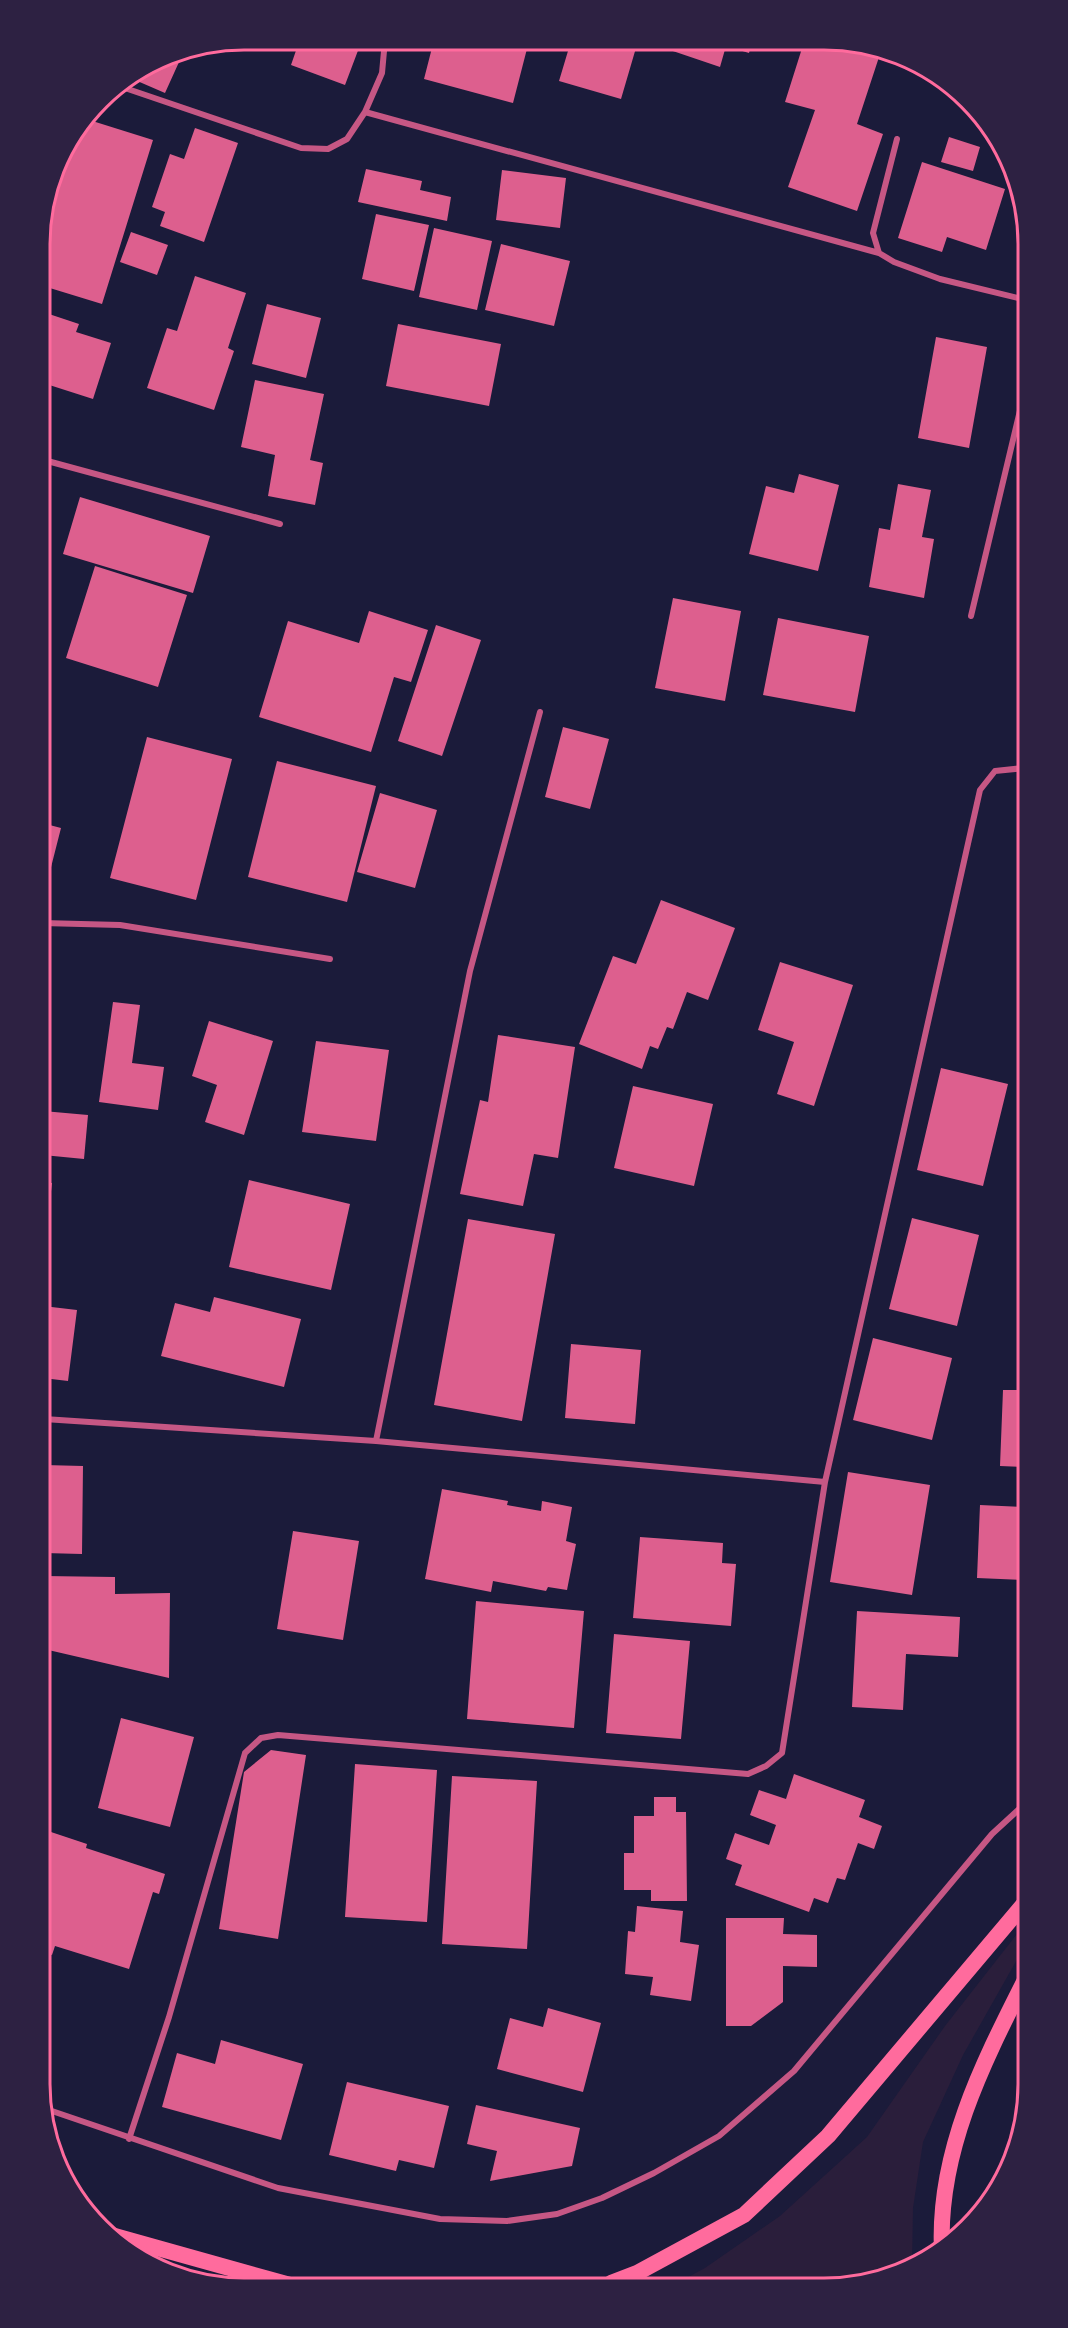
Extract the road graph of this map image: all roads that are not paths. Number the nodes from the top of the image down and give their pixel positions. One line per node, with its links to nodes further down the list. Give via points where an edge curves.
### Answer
1 (384, 50): 3 (street, via 382,73)
2 (127, 89): 3 (street, via 301,148 328,149 348,139)
3 (365, 112): 5 (street)
4 (897, 139): 5 (street, via 873,233)
5 (879, 253): 6 (street, via 940,279)
6 (1018, 298)
7 (1018, 419): 10 (street)
8 (50, 462): 9 (street)
9 (280, 524)
10 (971, 616)
11 (540, 712): 16 (street, via 470,971)
12 (1018, 769): 17 (street, via 995,771 980,790)
13 (50, 923): 14 (street, via 120,925)
14 (330, 959)
15 (50, 1419): 16 (street)
16 (376, 1441): 17 (street)
17 (825, 1482): 22 (street, via 782,1753 766,1766 748,1774 278,1734 252,1745 245,1753 169,2017)
18 (1018, 1810): 22 (street, via 992,1834 794,2071 719,2136 602,2198 557,2214 507,2221 440,2219 278,2188)
19 (1018, 1911): 26 (highway, via 828,2136 744,2215)
20 (1018, 1994): 23 (highway, via 959,2124 940,2217)
21 (51, 2111): 22 (street)
22 (129, 2139)
23 (941, 2239)
24 (128, 2240): 25 (highway)
25 (265, 2278)
26 (624, 2278)

